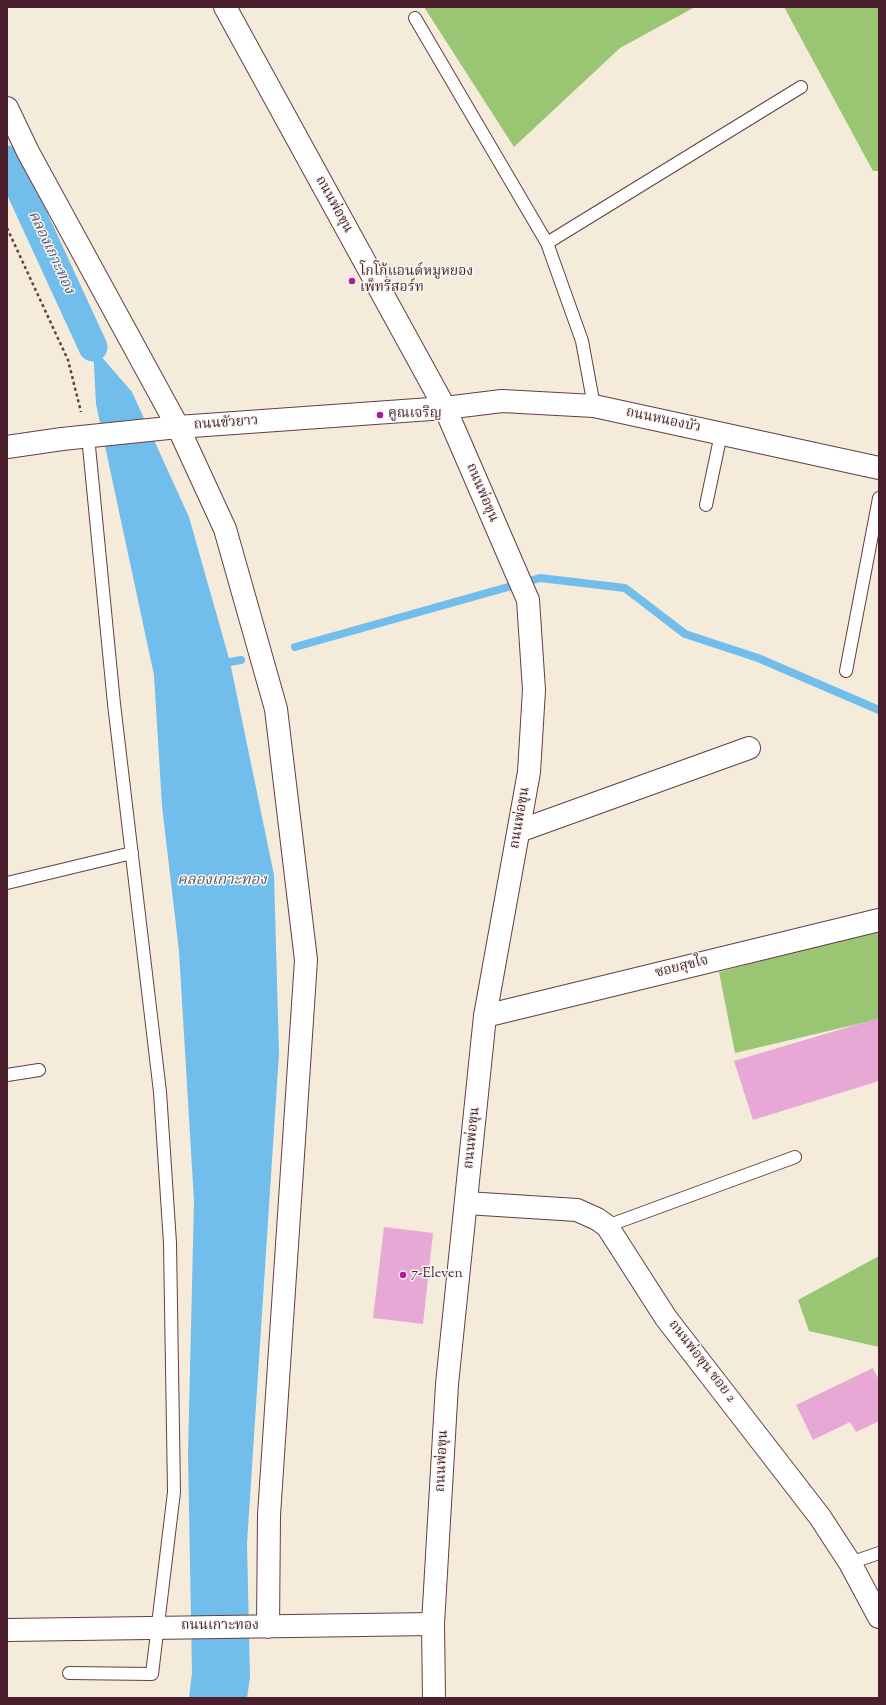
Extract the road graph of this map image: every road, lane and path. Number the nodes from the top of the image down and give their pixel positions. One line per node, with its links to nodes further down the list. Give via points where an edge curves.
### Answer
1 (225, 7): 8 (street, ถนนพ่อขุน)
2 (415, 18): 6 (lane)
3 (801, 87): 6 (lane)
4 (7, 108): 9 (street, via 28,152)
5 (7, 228): 11 (path, via 68,360)
6 (547, 243): 7 (lane, via 582,341)
7 (594, 406): 8 (street, ถนนหนองบัว, via 502,401); 10 (street, ถนนหนองบัว)
8 (445, 408): 9 (street, ถนนขัวยาว); 18 (street, ถนนพ่อขุน, via 528,600 534,690 529,772)
9 (178, 427): 11 (street, ถนนขัวยาว); 32 (street, via 225,529 276,709 306,960)
10 (721, 434): 13 (street, ถนนหนองบัว); 15 (lane)
11 (88, 436): 12 (street, ถนนขัวยาว); 19 (lane, via 114,704)
12 (7, 447)
13 (879, 468)
14 (879, 498): 16 (lane)
15 (706, 505)
16 (846, 671)
17 (749, 748): 18 (street)
18 (519, 831): 22 (street, ถนนพ่อขุน)
19 (132, 853): 20 (lane); 33 (lane, via 160,1092 170,1243 174,1492)
20 (7, 883)
21 (879, 920): 22 (street, ซอยสุขใจ)
22 (486, 1016): 26 (street, ถนนพ่อขุน)
23 (40, 1070): 24 (lane)
24 (7, 1075)
25 (795, 1157): 27 (lane)
26 (466, 1203): 27 (street, ถนนพ่อขุน ซอย 2, via 577,1210); 31 (street, ถนนพ่อขุน, via 447,1384)
27 (607, 1226): 29 (street, ถนนพ่อขุน ซอย 2, via 666,1318 820,1517)
28 (879, 1553): 29 (lane)
29 (850, 1563): 30 (street, ถนนพ่อขุน ซอย 2)
30 (879, 1616)
31 (433, 1624): 32 (street, ถนนเกาะทอง); 36 (street, ถนนพ่อขุน)
32 (262, 1627): 33 (street, ถนนเกาะทอง)
33 (165, 1628): 34 (street, ถนนเกาะทอง); 35 (lane, via 152,1674)
34 (7, 1630)
35 (69, 1673)
36 (434, 1698)

